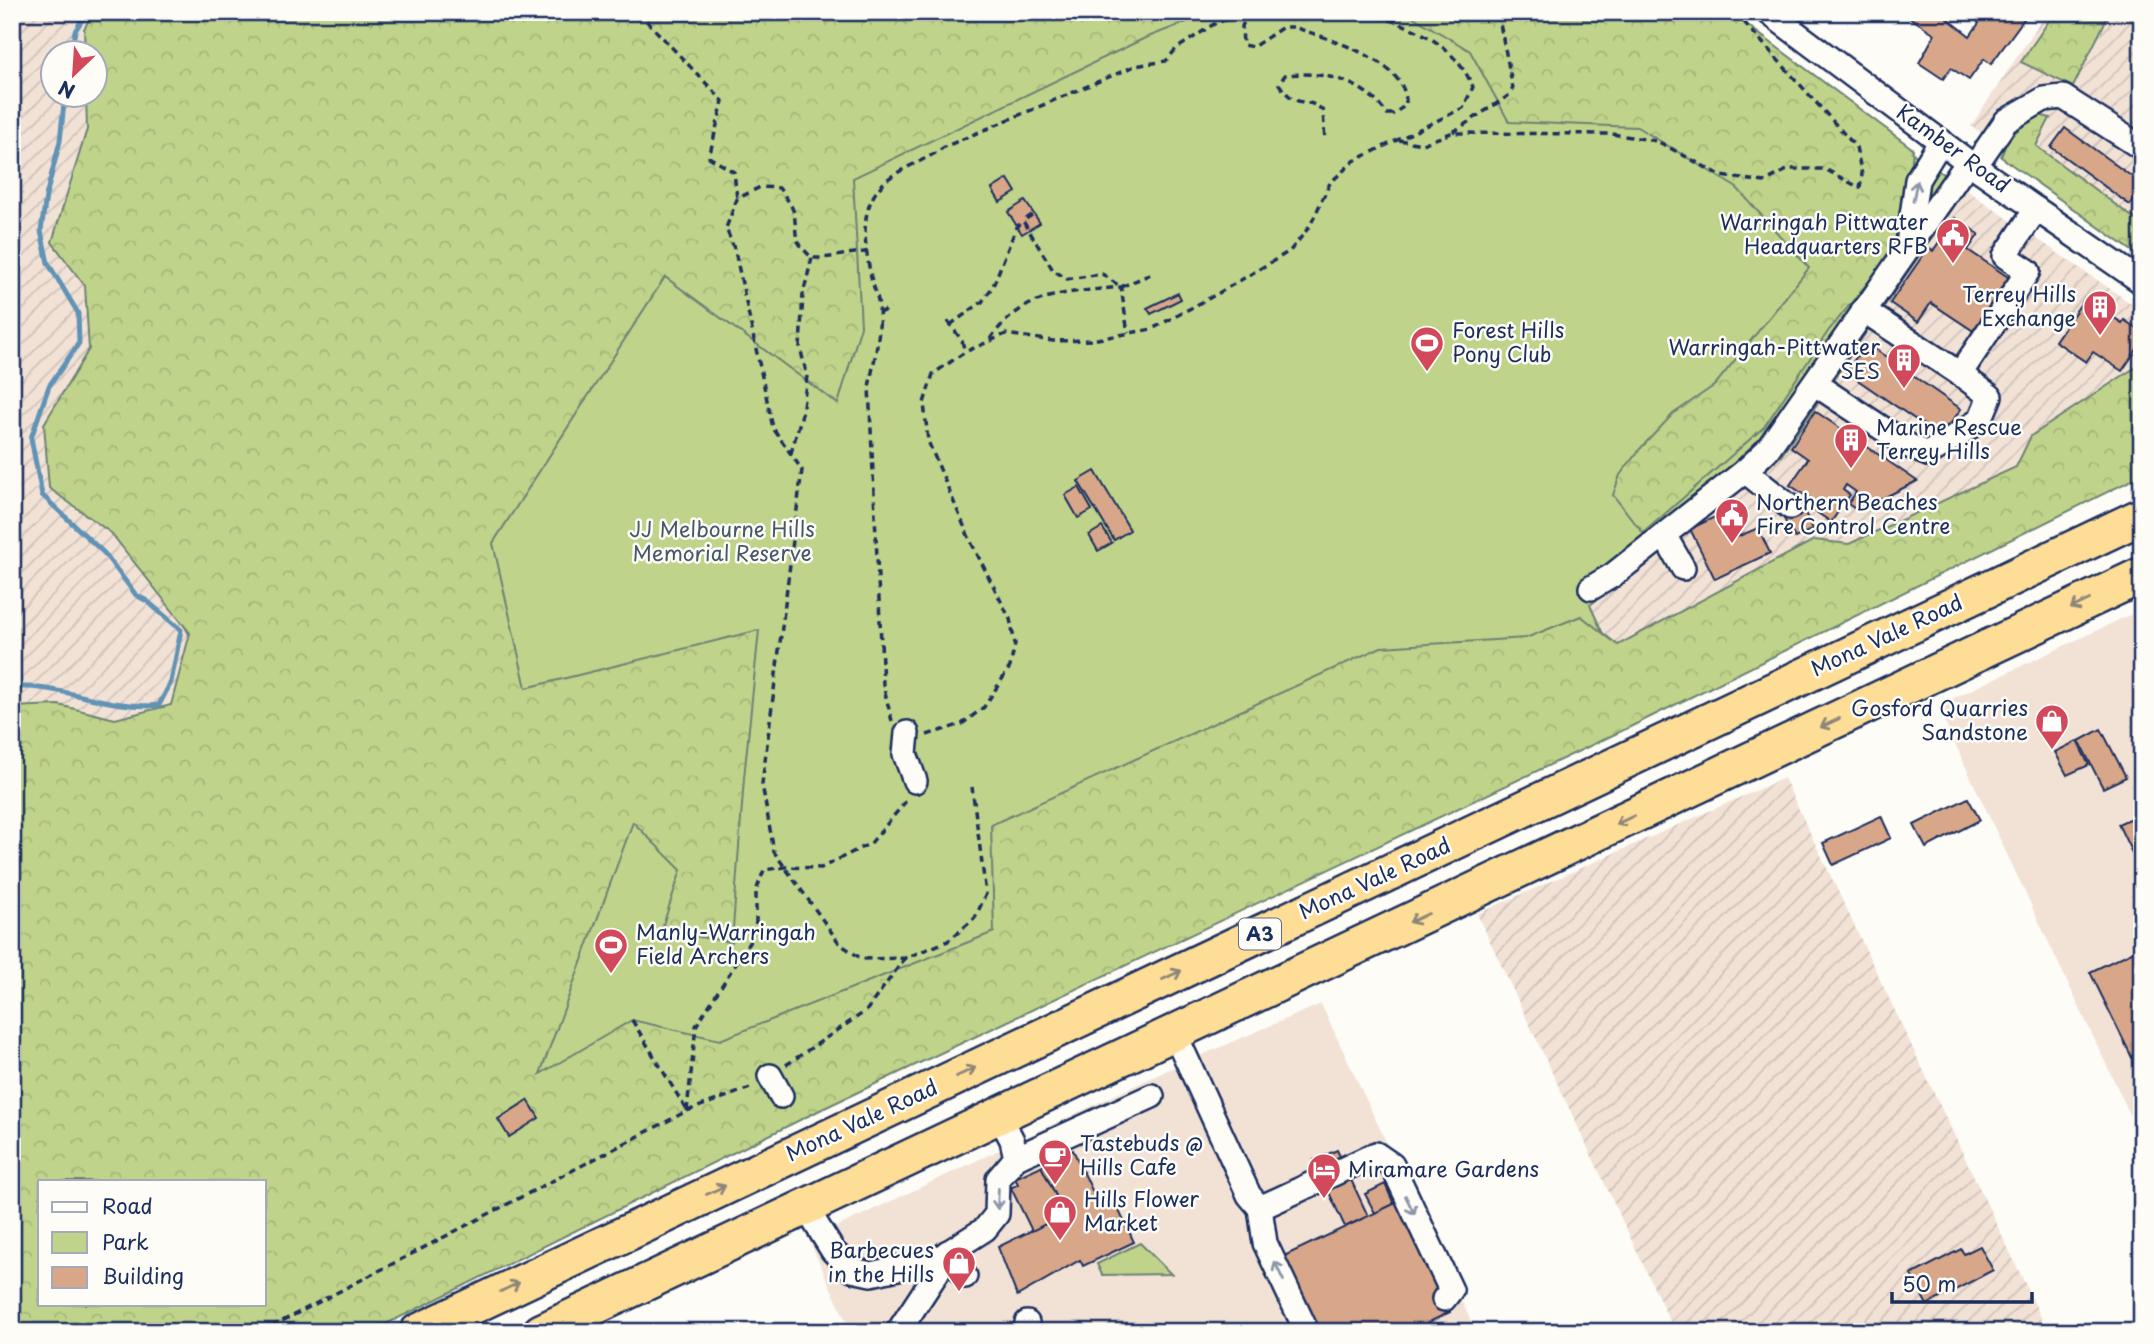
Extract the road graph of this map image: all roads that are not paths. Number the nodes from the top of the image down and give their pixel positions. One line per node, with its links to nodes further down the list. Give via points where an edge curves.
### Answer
1 (1768, 12): 2 (street, Kamber Road)
2 (1941, 141): 4 (street, Kamber Road); 6 (street, one-way to 2, via 1917,180)
3 (2142, 148): 4 (street, via 2063,97 2044,99 2006,121)
4 (1972, 164): 5 (street, Kamber Road); 6 (street)
5 (2036, 209): 7 (street, Kamber Road); 9 (street, via 2005,256 2028,271)
6 (1908, 247): 8 (street)
7 (2142, 282)
8 (1863, 310): 9 (street); 10 (street)
9 (1960, 374): 10 (street, via 1990,396 1980,419 1928,454)
10 (1815, 384): 11 (street, via 1767,450)
11 (1745, 471): 12 (street); 14 (street)
12 (1790, 507)
13 (2142, 516): 29 (highway, Mona Vale Road / A3, one-way to 13)
14 (1664, 535): 15 (street); 17 (street)
15 (1683, 568)
16 (2142, 575): 20 (highway, A3, one-way to 20)
17 (1591, 588)
18 (907, 733): 19 (street, via 905,754)
19 (916, 788)
20 (1175, 1034): 22 (highway, A3); 25 (street, via 1249,1195)
21 (1152, 1096): 23 (street)
22 (1000, 1116): 23 (street); 24 (highway, A3)
23 (1016, 1158): 26 (street, one-way to 26, via 998,1179 997,1214 985,1229)
24 (805, 1206): 26 (street, via 833,1251 852,1270 871,1274); 30 (highway, A3)
25 (1260, 1208): 28 (street, one-way to 28, via 1376,1154 1392,1165 1451,1290); 32 (street, one-way to 25, via 1265,1243)
26 (943, 1256): 27 (street); 31 (street)
27 (965, 1276)
28 (1444, 1300)
29 (418, 1332)
30 (541, 1332)
31 (898, 1332)
32 (1307, 1332)

